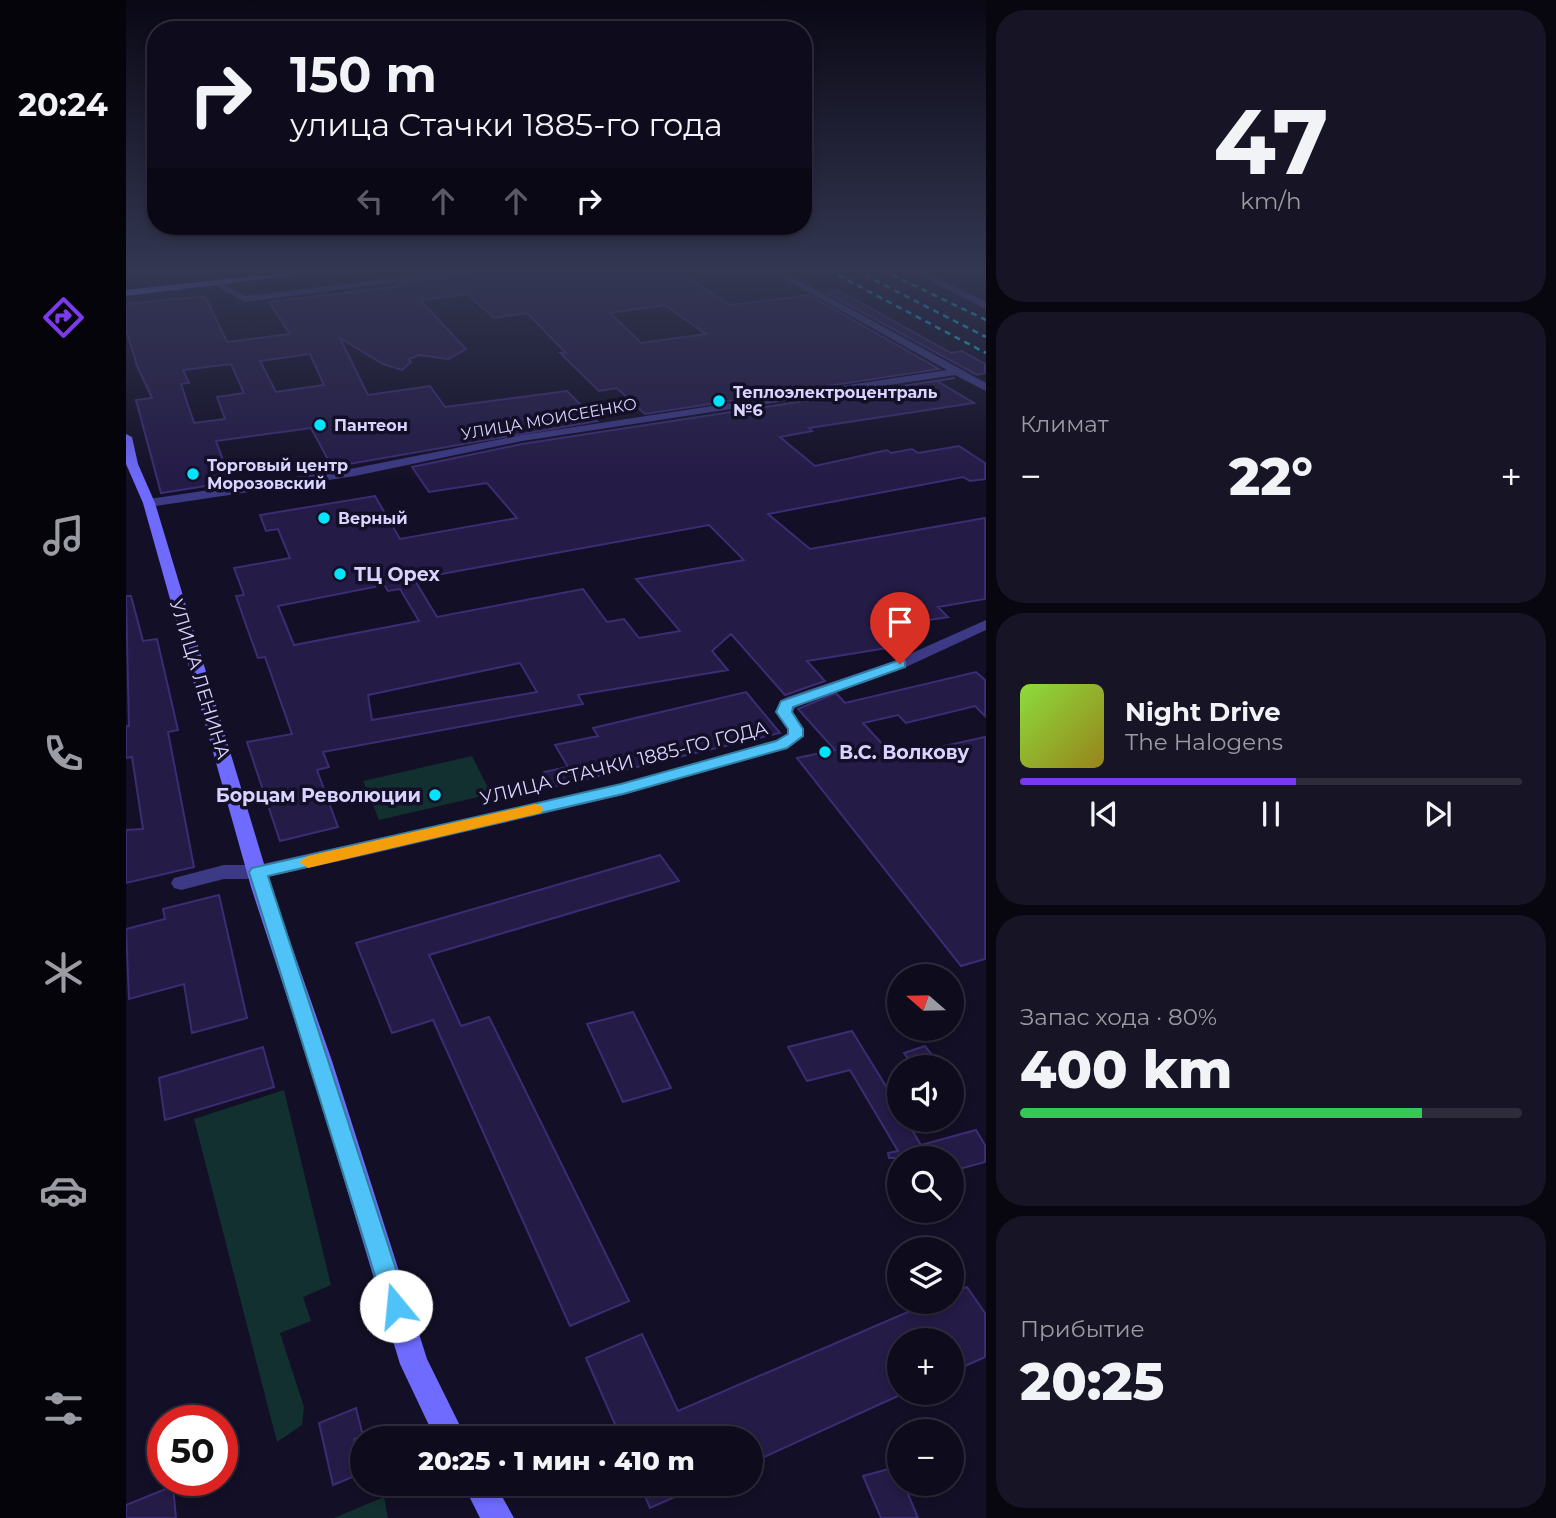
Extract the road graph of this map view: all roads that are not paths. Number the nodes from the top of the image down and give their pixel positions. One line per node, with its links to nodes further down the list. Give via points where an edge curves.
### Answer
1 (900, 341): 2 (street)
2 (956, 372): 3 (street); 5 (street, УЛИЦА МОИСЕЕНКО, via 522,438 355,472)
3 (985, 388)
4 (126, 436): 5 (main road, УЛИЦА ЛЕНИНА)
5 (149, 503): 7 (main road, УЛИЦА ЛЕНИНА)
6 (985, 624): 7 (street, УЛИЦА СТАЧКИ 1885-ГО ГОДА, via 900,664 793,700 784,712 796,729 795,736 782,744 623,789)
7 (258, 872): 8 (street, via 224,872); 9 (main road, УЛИЦА ЛЕНИНА, via 414,1364)
8 (181, 883)
9 (444, 1426)
10 (485, 1496): 11 (main road)
11 (498, 1518)

